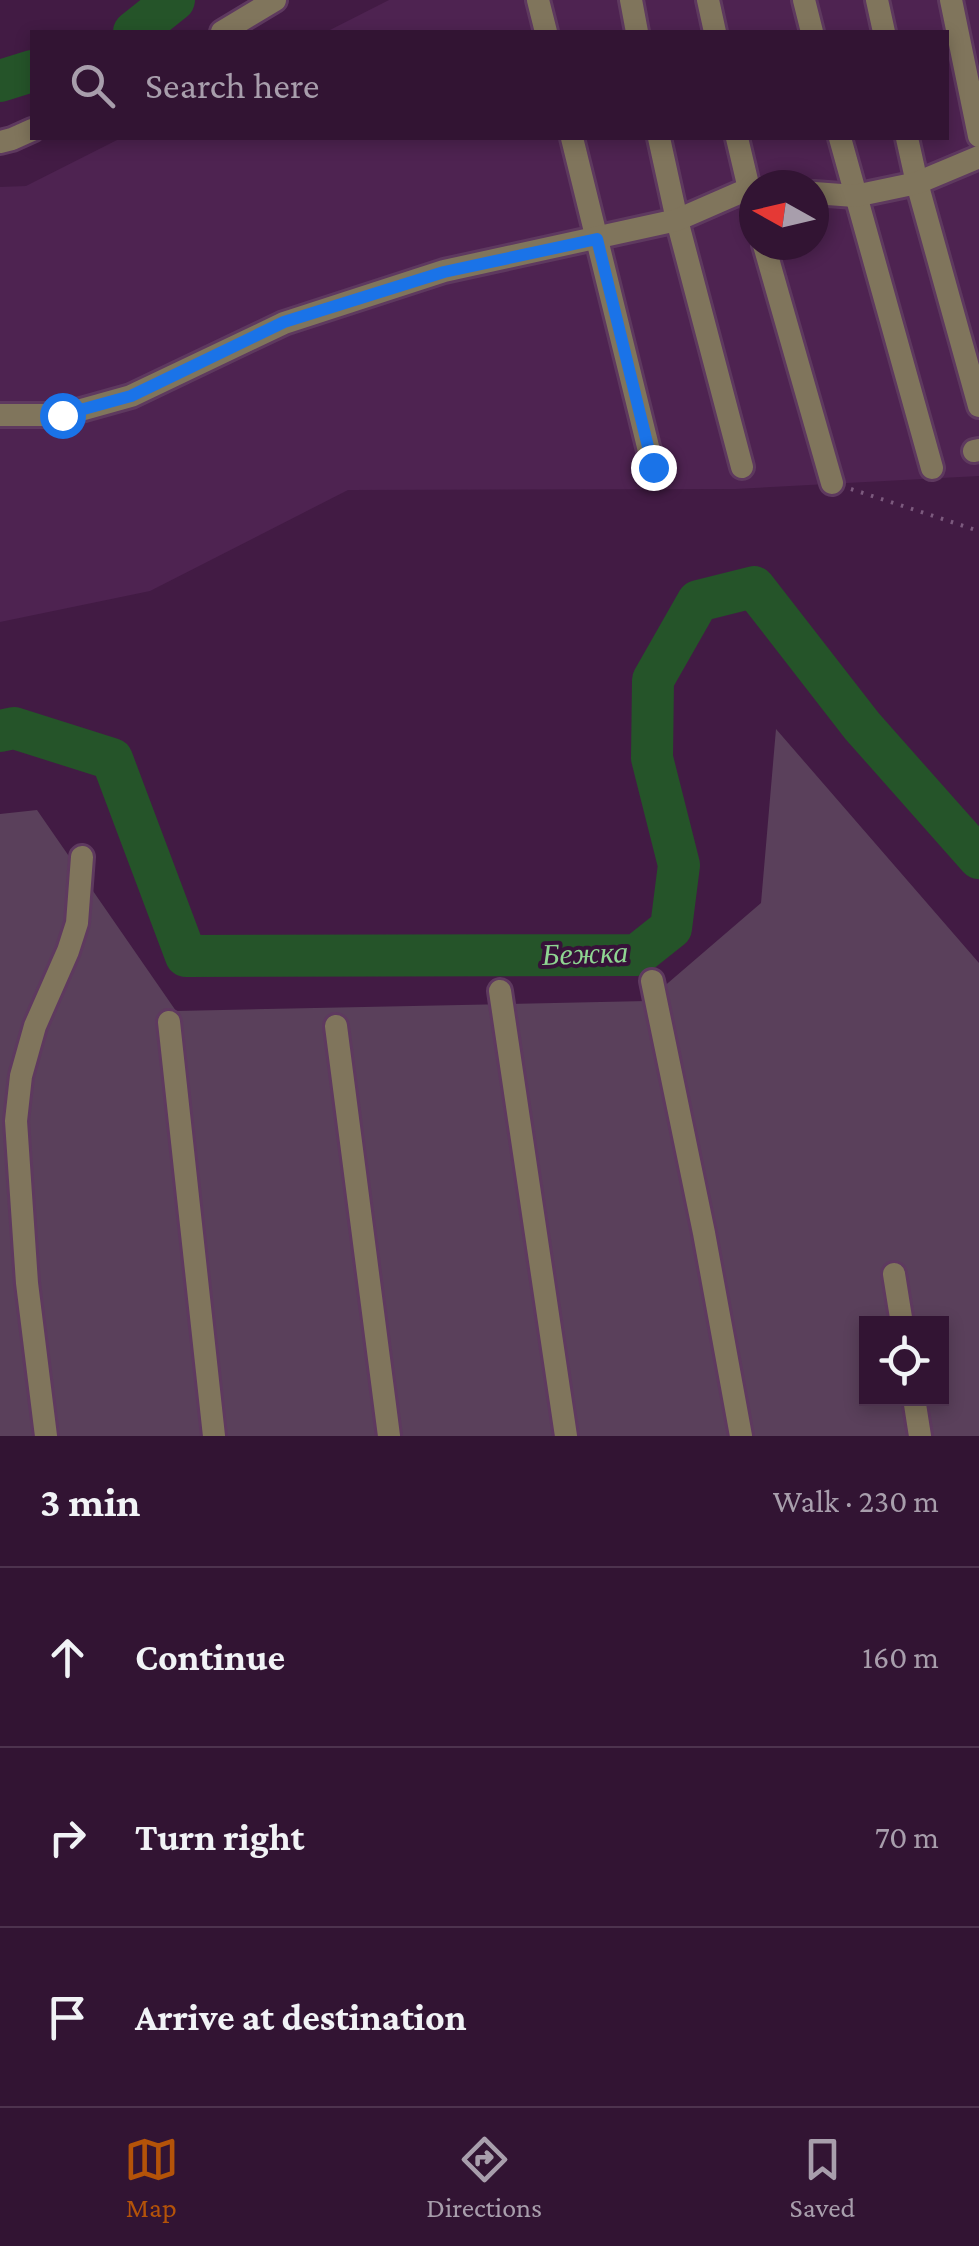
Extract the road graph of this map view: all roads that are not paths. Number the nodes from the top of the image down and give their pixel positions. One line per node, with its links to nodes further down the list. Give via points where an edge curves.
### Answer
1 (274, 0): 8 (lane)
2 (538, 0): 9 (lane)
3 (631, 0): 10 (lane)
4 (708, 0): 11 (lane)
5 (804, 0): 12 (lane)
6 (877, 0): 13 (lane)
7 (951, 0): 15 (lane)
8 (225, 30)
9 (546, 30)
10 (638, 30)
11 (715, 30)
12 (812, 30)
13 (884, 30)
14 (30, 131): 21 (lane)
15 (979, 136)
16 (572, 140): 29 (lane)
17 (660, 140): 28 (lane)
18 (738, 140): 23 (lane)
19 (841, 140): 26 (lane)
20 (907, 140): 24 (lane)
21 (0, 142)
22 (979, 157): 24 (lane)
23 (745, 170)
24 (917, 184): 26 (lane); 31 (lane)
25 (829, 194): 26 (lane)
26 (855, 196): 35 (lane)
27 (739, 200): 28 (lane)
28 (677, 220): 29 (lane); 34 (lane)
29 (597, 239): 32 (lane, via 444,272 284,322 131,396 62,415); 33 (lane)
30 (768, 260): 36 (lane)
31 (979, 406)
32 (0, 415)
33 (653, 467)
34 (742, 467)
35 (932, 468)
36 (832, 483)
37 (82, 857): 45 (lane, via 77,923 35,1026 16,1121)
38 (652, 981): 49 (lane)
39 (500, 990): 48 (lane)
40 (170, 1022): 46 (lane)
41 (336, 1026): 47 (lane)
42 (894, 1274): 43 (lane)
43 (901, 1316)
44 (915, 1406): 50 (lane)
45 (46, 1436)
46 (214, 1436)
47 (390, 1436)
48 (566, 1436)
49 (740, 1436)
50 (920, 1436)

